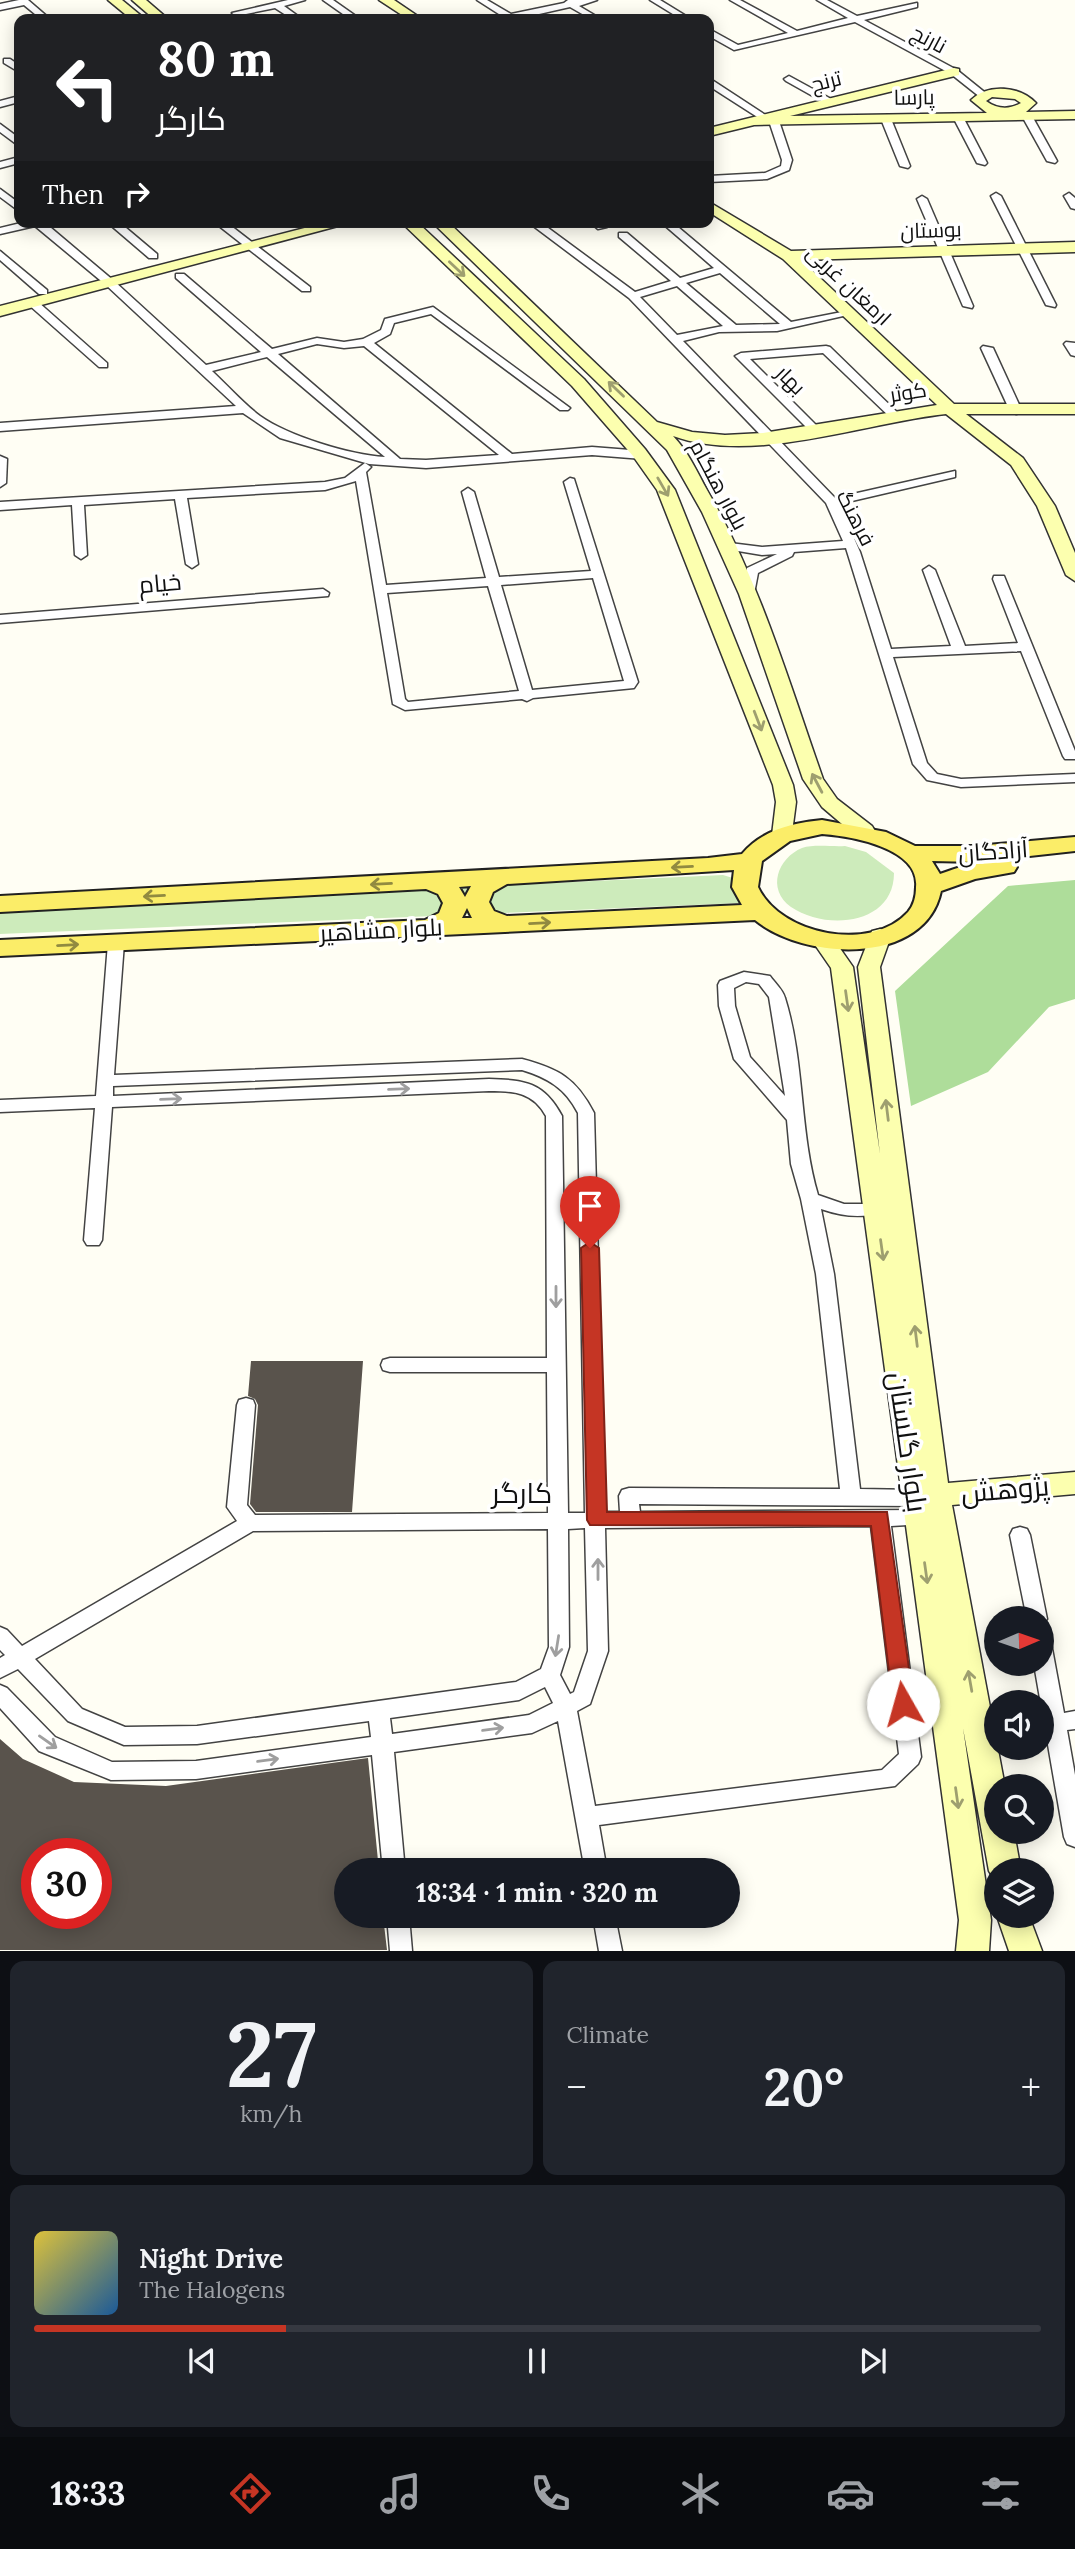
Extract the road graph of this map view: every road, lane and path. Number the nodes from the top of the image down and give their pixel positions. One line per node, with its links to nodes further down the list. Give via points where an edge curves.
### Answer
1 (114, 0): 18 (main road)
2 (138, 0): 19 (main road)
3 (301, 0): 15 (street)
4 (327, 0): 22 (street)
5 (386, 0): 23 (main road)
6 (481, 0): 24 (street)
7 (593, 0): 13 (street)
8 (654, 0): 27 (street)
9 (734, 0): 29 (street)
10 (810, 0): 28 (street)
11 (821, 0): 28 (street)
12 (24, 1): 16 (street); 17 (street)
13 (567, 2): 25 (street); 26 (street)
14 (910, 2): 28 (street)
15 (276, 5): 20 (street); 21 (street)
16 (0, 7)
17 (40, 14)
18 (132, 14)
19 (155, 14)
20 (247, 14)
21 (290, 14)
22 (348, 14)
23 (407, 14)
24 (502, 14)
25 (526, 14)
26 (588, 14)
27 (678, 14)
28 (856, 20): 29 (street); 33 (street, نارنج)
29 (796, 34): 30 (street, via 737,48)
30 (714, 35)
31 (7, 61): 32 (street)
32 (14, 66)
33 (954, 72): 37 (street, نارنج); 38 (main road, ترنج)
34 (789, 79): 38 (street)
35 (714, 85): 44 (street)
36 (1049, 100): 39 (main road)
37 (983, 101): 39 (main road, via 1003,111); 42 (main road)
38 (830, 102): 44 (main road, ترنج)
39 (1025, 107): 40 (main road); 41 (main road, پارسا); 42 (main road, پارسا); 48 (street)
40 (1075, 107)
41 (1075, 115)
42 (962, 117): 43 (main road, پارسا); 49 (street)
43 (886, 119): 44 (main road, پارسا); 50 (street)
44 (765, 120): 46 (main road, ترنج); 51 (street, via 787,160 786,168 767,176)
45 (0, 127): 47 (street)
46 (714, 131)
47 (14, 139)
48 (1052, 161)
49 (982, 163)
50 (905, 166)
51 (714, 179)
52 (0, 192): 56 (street)
53 (1069, 195): 57 (street)
54 (996, 196): 71 (street)
55 (922, 199): 72 (street)
56 (14, 204)
57 (1075, 206)
58 (714, 209): 75 (main road, ارمغان غربی)
59 (44, 228): 78 (street)
60 (119, 228): 74 (street)
61 (226, 228): 69 (street)
62 (292, 228): 69 (main road)
63 (318, 228): 69 (main road)
64 (414, 228): 89 (main road, بلوار هنگام, one-way to 89)
65 (445, 228): 88 (main road, بلوار هنگام)
66 (541, 228): 81 (street, فرهنگ)
67 (673, 228): 76 (street)
68 (623, 235): 79 (street)
69 (245, 244): 78 (main road); 80 (street)
70 (1075, 247): 71 (main road, بوستان)
71 (1022, 249): 72 (main road, بوستان); 84 (street)
72 (942, 251): 75 (main road, بوستان); 85 (street)
73 (0, 254): 82 (street)
74 (153, 256)
75 (788, 256): 87 (main road, ارمغان غربی)
76 (722, 270): 79 (street); 90 (street)
77 (180, 276): 95 (street)
78 (105, 280): 82 (main road); 97 (street)
79 (680, 281): 81 (street); 91 (street)
80 (306, 289)
81 (633, 296): 92 (street, فرهنگ)
82 (38, 297): 83 (main road); 86 (main road); 96 (street)
83 (0, 303)
84 (1051, 304)
85 (968, 306)
86 (0, 311)
87 (848, 312): 90 (street); 100 (main road, ارمغان غربی)
88 (540, 316): 89 (main road); 104 (main road, بلوار هنگام, one-way to 88)
89 (513, 322): 107 (main road, بلوار هنگام)
90 (788, 325): 91 (street)
91 (732, 328): 92 (street)
92 (676, 339): 108 (street, فرهنگ)
93 (366, 342): 95 (street, via 317,341); 98 (street, via 386,332 389,321 438,311); 113 (street)
94 (987, 348): 102 (street)
95 (269, 353): 97 (street); 115 (street)
96 (103, 365)
97 (205, 369): 99 (street)
98 (564, 408)
99 (245, 409): 105 (street); 114 (street, via 284,435)
100 (950, 409): 102 (main road, کوثر); 103 (main road, کوثر); 133 (street, via 1025,472 1046,506)
101 (1075, 409): 102 (main road, کوثر)
102 (1016, 411)
103 (896, 417): 106 (main road, کوثر); 106 (street, بهار, via 821,348 743,354)
104 (648, 420): 109 (main road, کوثر, via 685,437); 120 (main road, بلوار هنگام, via 674,447)
105 (0, 427)
106 (814, 429): 108 (main road, کوثر)
107 (622, 432): 110 (street); 111 (main road, بلوار هنگام)
108 (769, 436): 109 (main road, کوثر); 123 (street, فرهنگ)
109 (749, 438): 120 (main road, کوثر, via 719,445 696,458)
110 (592, 451): 111 (street); 113 (street)
111 (643, 455): 144 (main road, بلوار هنگام, one-way to 144, via 666,491)
112 (2, 458): 119 (street)
113 (510, 458): 115 (street)
114 (369, 460): 115 (street); 116 (street)
115 (397, 463)
116 (361, 473): 122 (street, via 325,486); 136 (street)
117 (951, 474): 123 (street)
118 (570, 482): 132 (street)
119 (0, 484)
120 (697, 486): 127 (main road, بلوار هنگام)
121 (468, 492): 135 (street)
122 (181, 496): 124 (street); 130 (street)
123 (832, 502): 126 (street, فرهنگ)
124 (78, 503): 125 (street); 129 (street)
125 (0, 506)
126 (850, 544): 128 (street); 142 (street, فرهنگ)
127 (726, 545): 128 (street, via 743,550); 138 (main road, بلوار هنگام)
128 (793, 550): 138 (street, via 752,570)
129 (81, 555)
130 (192, 564)
131 (929, 570): 141 (street)
132 (599, 574): 135 (street); 145 (street, via 631,682)
133 (1075, 575)
134 (999, 579): 140 (street)
135 (494, 582): 136 (street); 145 (street)
136 (382, 589): 145 (street, via 400,704)
137 (323, 593): 139 (street, خیام)
138 (748, 594): 143 (main road, بلوار هنگام)
139 (0, 619)
140 (1025, 647): 141 (street); 146 (street)
141 (960, 651): 142 (street)
142 (884, 653): 147 (street, فرهنگ, via 920,764 932,777 961,783)
143 (782, 689): 144 (main road); 148 (main road, بلوار هنگام, one-way to 143, via 820,791)
144 (747, 692): 149 (main road, بلوار هنگام, one-way to 149, via 783,785)
145 (527, 697)
146 (1070, 756)
147 (1075, 778)
148 (864, 831): 149 (main road, via 822,827); 151 (main road)
149 (783, 835): 153 (main road)
150 (1075, 844): 151 (main road, آزادگان, via 976,854)
151 (910, 853): 156 (main road, via 924,869)
152 (1075, 858): 156 (main road, آزادگان, via 979,870)
153 (750, 860): 154 (main road, بلوار مشاهیر, one-way to 154); 158 (main road, via 745,887)
154 (502, 877): 155 (main road, بلوار مشاهیر); 159 (main road, via 483,887 476,902 484,916)
155 (429, 881): 157 (main road, بلوار مشاهیر, one-way to 157); 160 (main road, via 448,889 456,903 449,918)
156 (929, 887): 161 (main road, via 926,905 913,920)
157 (0, 904)
158 (761, 912): 159 (main road, بلوار مشاهیر, one-way to 158); 162 (main road, via 794,932)
159 (504, 924): 160 (main road, بلوار مشاهیر)
160 (429, 928): 163 (main road, بلوار مشاهیر)
161 (880, 936): 162 (main road, via 852,941); 177 (main road, بلوار گلستان, one-way to 161, via 869,967)
162 (822, 939): 170 (main road, بلوار گلستان, one-way to 170, via 842,967)
163 (116, 943): 164 (main road, بلوار مشاهیر, one-way to 163); 165 (street)
164 (0, 948)
165 (105, 1081): 166 (street); 180 (street, via 522,1064 553,1073 576,1091 586,1113)
166 (103, 1102): 167 (street); 171 (street); 173 (street, one-way to 173, via 489,1085 534,1091 548,1101 554,1116)
167 (0, 1106)
168 (795, 1118): 168 (street, via 777,996 764,980 744,977 726,985 741,1059); 169 (street)
169 (810, 1199): 170 (street, via 843,1210); 176 (street, via 825,1275)
170 (876, 1208): 177 (main road, بلوار گلستان, one-way to 177)
171 (93, 1240)
172 (390, 1365): 173 (street)
173 (556, 1365): 181 (street)
174 (246, 1405): 182 (street, via 237,1507)
175 (1075, 1483): 177 (street, پژوهش)
176 (850, 1497): 177 (street); 179 (street, via 629,1496)
177 (923, 1504): 178 (street, کارگر); 195 (main road, بلوار گلستان, one-way to 177); 205 (main road, بلوار گلستان, one-way to 205, via 975,1920)
178 (880, 1518): 179 (street, کارگر); 196 (street, via 910,1757 887,1779)
179 (630, 1519): 180 (street, کارگر)
180 (597, 1520): 181 (street, کارگر); 191 (street, one-way to 180, via 583,1698 598,1651)
181 (559, 1521): 182 (street, کارگر); 188 (street, one-way to 188, via 559,1647)
182 (250, 1522): 186 (street)
183 (1020, 1535): 184 (street)
184 (1034, 1606)
185 (0, 1636): 186 (street)
186 (18, 1656): 187 (street); 192 (street, via 75,1715 124,1736 197,1735)
187 (0, 1669)
188 (549, 1675): 191 (street); 192 (street, via 519,1691)
189 (1052, 1676): 193 (street)
190 (0, 1694): 194 (street, one-way to 194, via 47,1744 111,1771 196,1770)
191 (566, 1706): 194 (street, one-way to 191, via 532,1724); 196 (street)
192 (379, 1710): 194 (street)
193 (1066, 1721): 197 (street)
194 (382, 1744): 198 (street)
195 (985, 1774)
196 (586, 1817): 199 (street)
197 (1075, 1837)
198 (393, 1858)
199 (594, 1858)
200 (399, 1928): 203 (street)
201 (606, 1928): 204 (street)
202 (1017, 1928): 206 (main road)
203 (401, 1951)
204 (611, 1951)
205 (972, 1951)
206 (1026, 1951)

